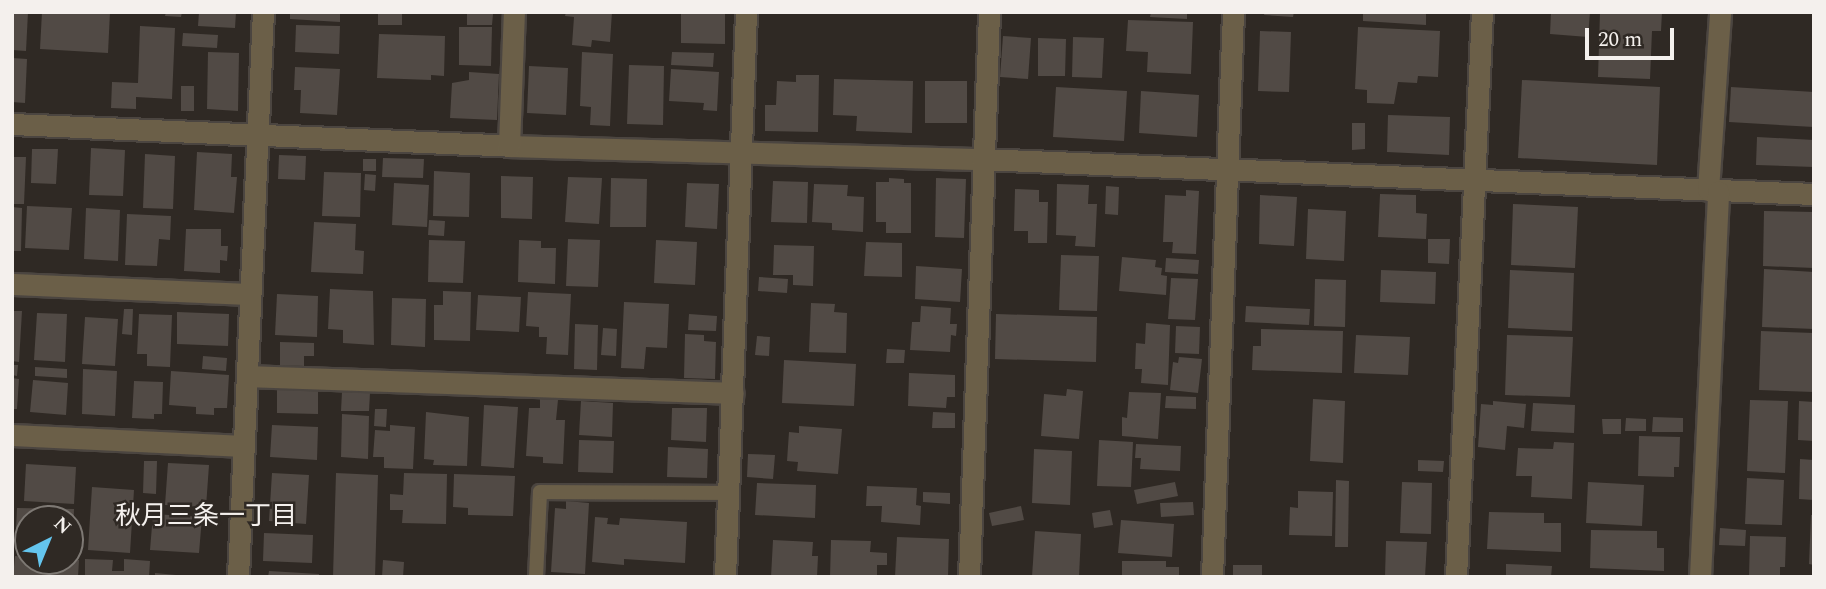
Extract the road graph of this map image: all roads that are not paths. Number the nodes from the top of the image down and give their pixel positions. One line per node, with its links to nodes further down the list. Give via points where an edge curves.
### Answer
1 (263, 12): 9 (street)
2 (514, 12): 10 (street)
3 (747, 12): 11 (street)
4 (989, 12): 12 (street)
5 (1233, 12): 13 (street)
6 (1482, 12): 14 (street)
7 (1720, 12): 15 (street)
8 (12, 124): 9 (street)
9 (257, 135): 10 (street); 18 (street)
10 (509, 146): 11 (street)
11 (742, 152): 12 (street); 20 (street)
12 (982, 159): 13 (street); 27 (street)
13 (1227, 169): 14 (street); 28 (street)
14 (1474, 180): 15 (street); 29 (street)
15 (1713, 191): 16 (street); 30 (street)
16 (1814, 194)
17 (12, 284): 18 (street)
18 (250, 293): 19 (street)
19 (248, 376): 20 (street); 22 (street)
20 (733, 393): 23 (street)
21 (12, 435): 22 (street)
22 (244, 446): 24 (street)
23 (729, 493): 25 (lane, via 540,492); 26 (street)
24 (238, 577)
25 (536, 577)
26 (724, 577)
27 (969, 577)
28 (1212, 577)
29 (1456, 577)
30 (1700, 577)

